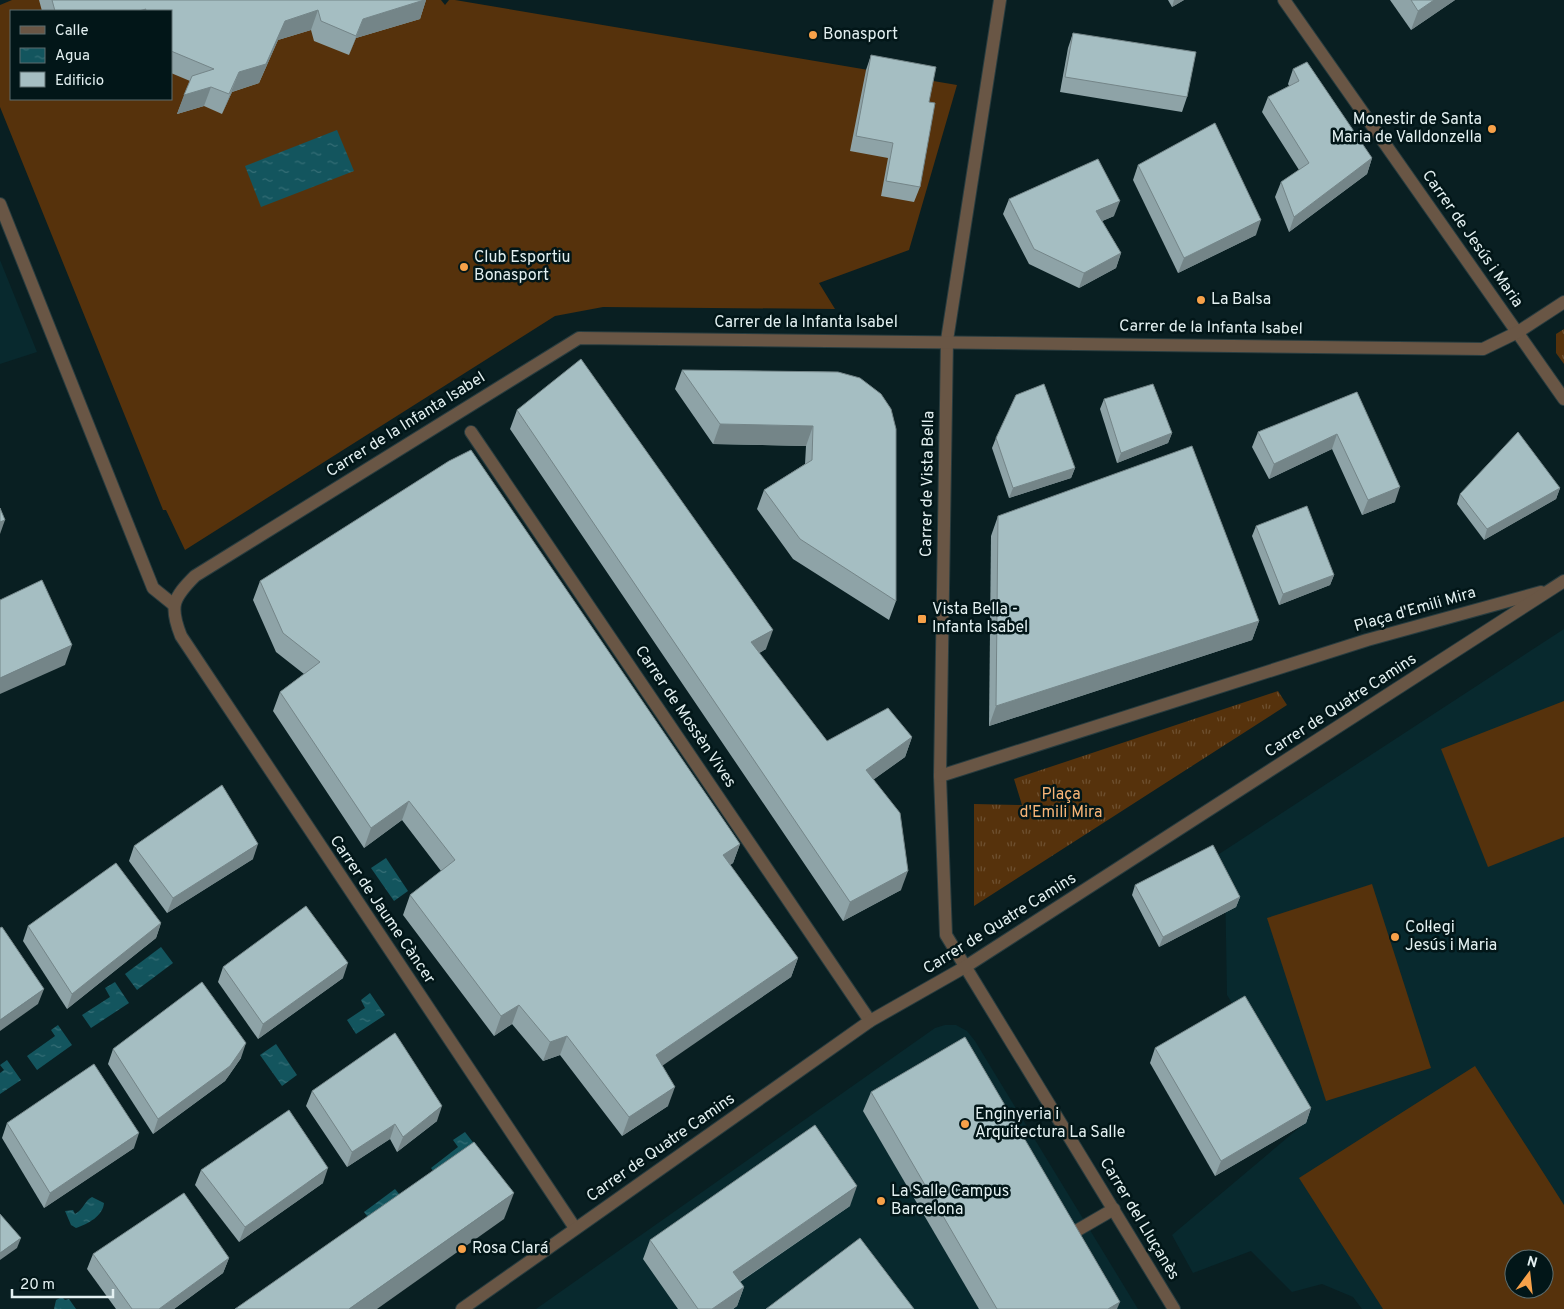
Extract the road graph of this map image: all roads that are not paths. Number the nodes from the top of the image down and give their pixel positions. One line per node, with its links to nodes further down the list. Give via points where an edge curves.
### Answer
1 (1000, 0): 6 (street, Carrer de Vista Bella)
2 (1284, 0): 5 (street, Carrer de Jesús i Maria)
3 (0, 204): 10 (street, via 153,588)
4 (1564, 302): 5 (street, Carrer de la Infanta Isabel)
5 (1518, 332): 6 (street, Carrer de la Infanta Isabel, via 1482,348); 7 (street, Carrer de Jesús i Maria)
6 (947, 340): 10 (street, Carrer de la Infanta Isabel, via 579,338 195,576 178,593); 11 (street, Carrer de Vista Bella)
7 (1564, 398)
8 (471, 432): 13 (street, Carrer de Mossèn Vives)
9 (1560, 584): 11 (street, Plaça d'Emili Mira, via 1368,640); 12 (street, Carrer de Quatre Camins)
10 (174, 605): 15 (street, Carrer de Jaume Càncer, via 174,618 181,636)
11 (940, 776): 12 (street, Carrer de Vista Bella, via 946,935)
12 (965, 967): 13 (street, Carrer de Quatre Camins); 14 (street, Carrer del Lluçanès)
13 (870, 1022): 15 (street, Carrer de Quatre Camins)
14 (1114, 1209): 16 (street); 18 (street, Carrer del Lluçanès)
15 (575, 1228): 17 (street, Carrer de Quatre Camins)
16 (1064, 1238)
17 (462, 1309)
18 (1174, 1309)

